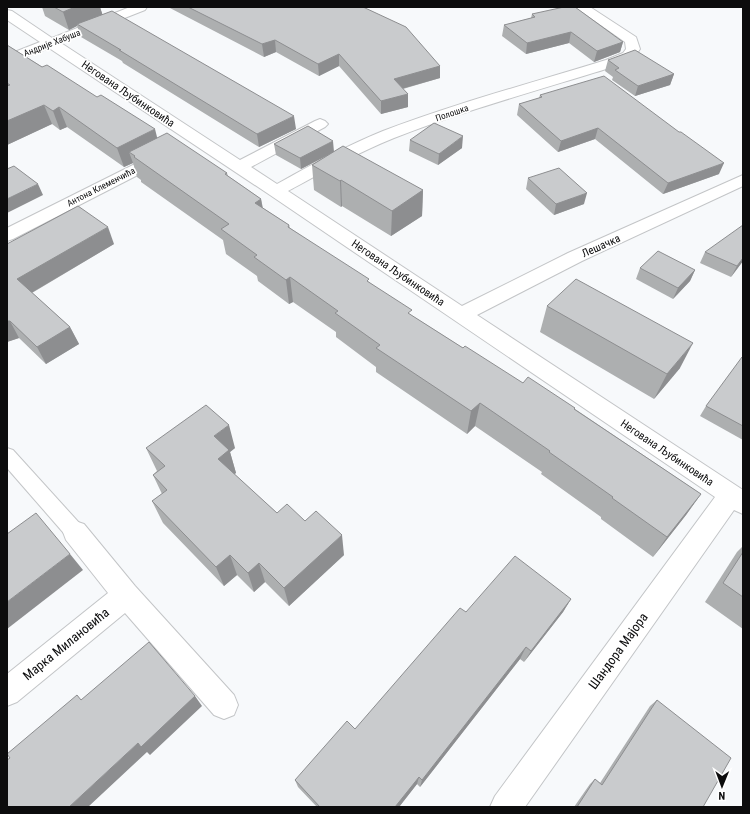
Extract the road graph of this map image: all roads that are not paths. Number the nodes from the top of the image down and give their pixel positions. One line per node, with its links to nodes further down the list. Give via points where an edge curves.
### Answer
1 (141, 7): 4 (street, Андрије Хабуша)
2 (581, 7): 10 (street, Полошка, via 631,40 633,49 628,56 388,135 340,156)
3 (7, 14): 4 (street, Негована Љубинковића)
4 (52, 43): 5 (street, Андрије Хабуша); 7 (street, Негована Љубинковића)
5 (7, 60)
6 (320, 124): 8 (street)
7 (184, 145): 8 (street, Негована Љубинковића); 11 (street, Антона Клеменчића)
8 (239, 167): 10 (street, Негована Љубинковића)
9 (743, 180): 12 (street, Лешачка, via 575,257)
10 (276, 191): 12 (street, Негована Љубинковића)
11 (7, 235)
12 (461, 315): 14 (street, Негована Љубинковића)
13 (7, 455): 15 (lane)
14 (737, 499): 19 (street, Шандора Мајора)
15 (75, 532): 16 (street)
16 (126, 595): 17 (street, Марка Милановића); 18 (street)
17 (7, 692)
18 (224, 705)
19 (506, 807)

